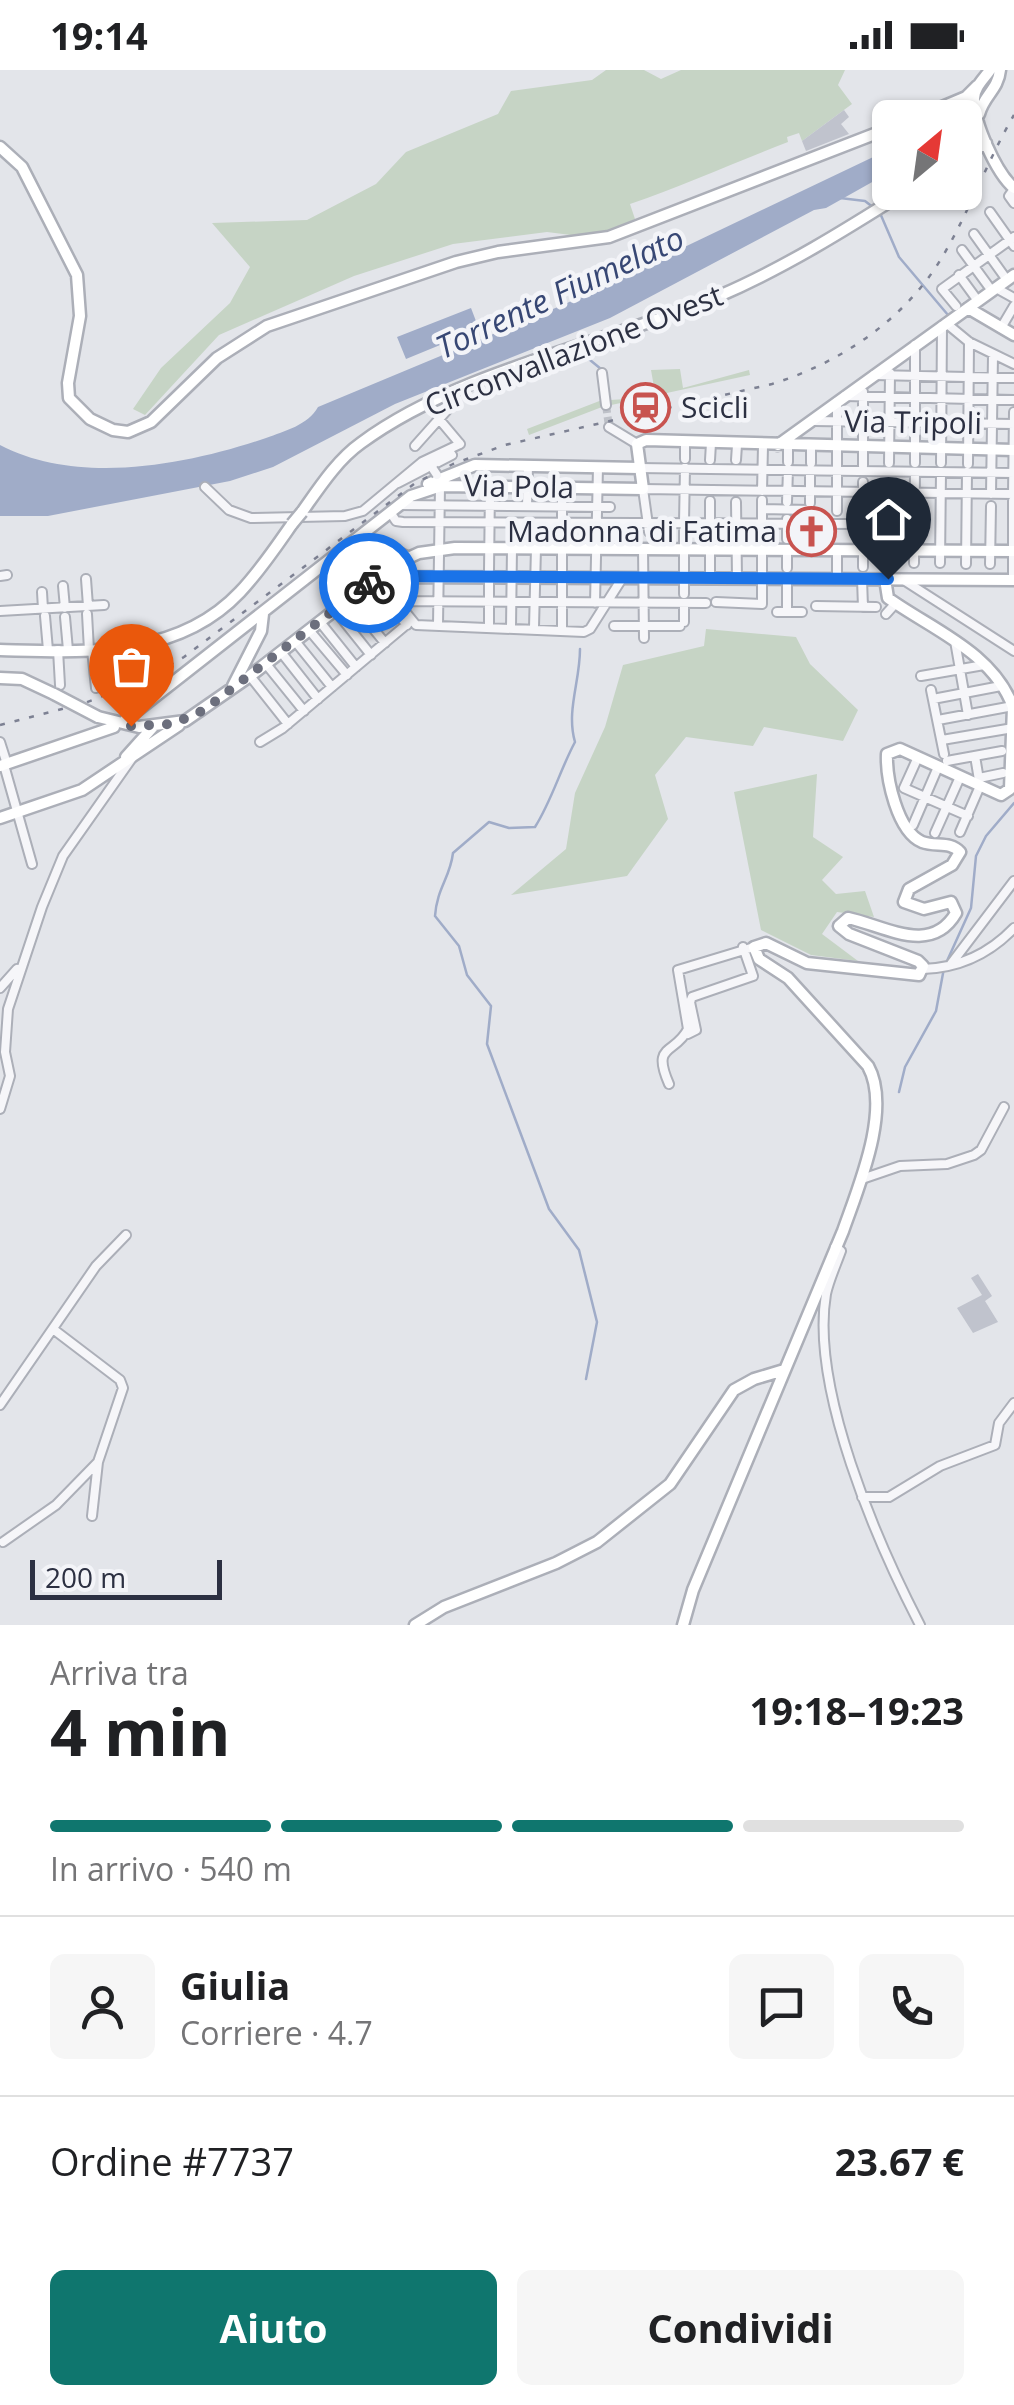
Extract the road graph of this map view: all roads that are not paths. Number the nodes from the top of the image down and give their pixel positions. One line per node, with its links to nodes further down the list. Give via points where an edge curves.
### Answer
1 (985, 78): 2 (street); 2 (street); 3 (street)
2 (991, 88): 3 (street); 5 (street, via 979,114)
3 (961, 100)
4 (872, 135): 7 (street, via 595,242 456,262 267,326 217,358 151,422 121,432 90,419 69,398 80,316 77,275 22,167)
5 (985, 139): 6 (street); 8 (street)
6 (982, 142)
7 (0, 147)
8 (1014, 189): 9 (street)
9 (1014, 203)
10 (876, 210): 231 (street, Circonvallazione Ovest, bridge, via 735,288 490,378 388,425 346,456 238,594 212,616 174,636)
11 (990, 212): 13 (street)
12 (974, 234): 15 (street)
13 (1013, 241): 15 (street)
14 (962, 250): 16 (street)
15 (990, 254): 16 (street); 18 (street)
16 (974, 265): 17 (street); 18 (street)
17 (959, 275): 20 (street); 20 (street, via 942,289)
18 (1002, 284): 19 (street); 20 (street)
19 (1014, 298)
20 (967, 305): 22 (street); 23 (street)
21 (1014, 306): 23 (street)
22 (944, 324): 25 (street); 26 (street); 32 (street)
23 (1002, 328): 24 (street)
24 (1014, 336)
25 (969, 342): 27 (street); 33 (street)
26 (915, 345): 29 (street); 31 (street)
27 (993, 355): 28 (street); 34 (street)
28 (1014, 364)
29 (890, 370): 31 (street); 36 (street); 38 (street)
30 (602, 373): 45 (street)
31 (916, 376): 32 (street); 39 (street)
32 (942, 376): 33 (street); 41 (street)
33 (968, 377): 34 (street); 42 (street)
34 (992, 377): 35 (street); 43 (street)
35 (1014, 378)
36 (869, 379): 37 (street); 40 (street)
37 (863, 397): 38 (street); 40 (street); 51 (street)
38 (889, 398): 39 (street); 52 (street)
39 (915, 398): 41 (street); 53 (street)
40 (841, 399): 49 (street); 50 (street)
41 (942, 399): 42 (street); 54 (street)
42 (968, 399): 43 (street); 55 (street)
43 (992, 400): 44 (street); 56 (street)
44 (1014, 400)
45 (606, 405)
46 (448, 409): 48 (street)
47 (1014, 412): 57 (street)
48 (439, 420): 59 (street); 62 (street)
49 (810, 422): 50 (street, Via Tripoli); 67 (street); 68 (street)
50 (837, 422): 51 (street, Via Tripoli); 69 (street)
51 (864, 422): 52 (street, Via Tripoli); 70 (street)
52 (889, 422): 53 (street, Via Tripoli); 71 (street)
53 (915, 423): 54 (street, Via Tripoli); 72 (street)
54 (942, 423): 55 (street, Via Tripoli); 73 (street)
55 (968, 424): 56 (street, Via Tripoli); 74 (street)
56 (992, 424): 57 (street, Via Tripoli); 75 (street)
57 (1014, 424): 76 (street)
58 (609, 427): 63 (street)
59 (423, 438): 65 (street); 77 (street)
60 (686, 442): 61 (street); 63 (street); 78 (street)
61 (711, 443): 64 (street); 79 (street)
62 (460, 444): 77 (street); 95 (street)
63 (637, 444): 86 (street); 88 (street)
64 (737, 445): 66 (street); 80 (street)
65 (415, 446)
66 (763, 446): 67 (street); 91 (street)
67 (783, 446): 68 (street); 83 (street)
68 (809, 446): 69 (street); 84 (street)
69 (838, 447): 70 (street); 92 (street)
70 (863, 448): 71 (street); 97 (street)
71 (889, 448): 72 (street); 96 (street)
72 (915, 448): 73 (street); 87 (street)
73 (942, 449): 74 (street); 89 (street)
74 (968, 449): 75 (street); 90 (street)
75 (992, 450): 76 (street); 93 (street)
76 (1014, 450): 94 (street)
77 (441, 454): 98 (street)
78 (685, 463): 79 (street); 88 (street); 106 (street)
79 (710, 464): 80 (street); 114 (street)
80 (736, 464): 91 (street); 115 (street)
81 (470, 466): 82 (street); 95 (street); 99 (street)
82 (528, 466): 85 (street); 102 (street)
83 (788, 466): 84 (street); 91 (street); 118 (street)
84 (810, 466): 92 (street); 119 (street)
85 (598, 467): 86 (street); 104 (street)
86 (622, 467): 88 (street)
87 (915, 467): 89 (street); 96 (street); 110 (street)
88 (639, 468): 105 (street)
89 (941, 468): 90 (street); 111 (street)
90 (967, 468): 93 (street); 112 (street)
91 (762, 469): 117 (street)
92 (838, 471): 97 (street); 107 (street)
93 (991, 472): 94 (street); 113 (street)
94 (1014, 473): 116 (street)
95 (436, 474): 98 (street); 99 (street, Via Pola); 120 (street); 127 (street, Via Pola)
96 (889, 474): 97 (street); 109 (street)
97 (863, 475): 108 (street)
98 (393, 483): 100 (street, via 356,514 275,520 229,510)
99 (469, 484): 101 (street, Via Pola)
100 (205, 486)
101 (490, 487): 102 (street, Via Pola); 121 (street)
102 (527, 488): 103 (street, Via Pola); 122 (street)
103 (562, 488): 104 (street, Via Pola); 123 (street)
104 (598, 488): 105 (street, Via Pola); 125 (street)
105 (643, 489): 106 (street); 140 (street)
106 (684, 490): 114 (street); 141 (street)
107 (838, 492): 108 (street); 119 (street); 128 (street)
108 (863, 493): 109 (street); 139 (street)
109 (889, 493): 110 (street); 157 (street)
110 (914, 493): 111 (street); 158 (street)
111 (941, 493): 112 (street); 159 (street)
112 (967, 494): 113 (street); 160 (street)
113 (991, 494): 116 (street)
114 (710, 496): 115 (street); 134 (street)
115 (736, 496): 117 (street); 135 (street)
116 (1013, 497): 162 (street)
117 (762, 500): 118 (street); 118 (street); 136 (street)
118 (787, 501): 119 (street); 119 (street); 137 (street)
119 (810, 501): 138 (street)
120 (439, 506): 121 (street); 127 (street); 129 (street)
121 (490, 506): 122 (street); 130 (street)
122 (527, 506): 123 (street)
123 (562, 506): 125 (street); 131 (street)
124 (991, 506): 161 (street)
125 (598, 507): 126 (street); 133 (street)
126 (610, 507)
127 (394, 515): 129 (street); 164 (street, Via Pola)
128 (837, 517): 138 (street); 139 (street)
129 (439, 522): 130 (street); 156 (street)
130 (490, 522): 132 (street); 144 (street)
131 (562, 522): 132 (street); 133 (street); 147 (street)
132 (527, 523): 146 (street)
133 (597, 523): 140 (street); 148 (street)
134 (710, 523): 135 (street); 141 (street); 151 (street)
135 (736, 523): 136 (street); 152 (street)
136 (762, 523): 137 (street); 142 (street)
137 (787, 523): 138 (street); 143 (street)
138 (810, 524)
139 (863, 524): 155 (street)
140 (648, 527): 141 (street)
141 (684, 527): 150 (street)
142 (762, 544): 143 (street); 152 (street); 184 (street)
143 (787, 544): 153 (street); 171 (street)
144 (490, 548): 145 (street); 156 (street); 170 (street)
145 (512, 548): 146 (street); 175 (street)
146 (531, 548): 147 (street); 176 (street)
147 (563, 548): 148 (street); 177 (street)
148 (596, 548): 149 (street); 178 (street)
149 (643, 548): 150 (street); 179 (street)
150 (684, 548): 151 (street); 181 (street)
151 (710, 548): 152 (street); 182 (street)
152 (736, 548): 183 (street)
153 (817, 549): 154 (street); 166 (street)
154 (837, 549): 155 (street); 185 (street)
155 (862, 549): 157 (street); 172 (street)
156 (438, 550): 163 (street); 174 (street)
157 (888, 550): 158 (street); 165 (street)
158 (914, 550): 159 (street); 173 (street)
159 (940, 550): 160 (street); 167 (street)
160 (966, 550): 161 (street); 168 (street)
161 (990, 550): 162 (street); 169 (street)
162 (1013, 550): 189 (street)
163 (408, 556): 164 (street, via 398,551); 188 (street)
164 (336, 558): 214 (street, Via Pola)
165 (888, 566)
166 (816, 570): 171 (street); 185 (street)
167 (940, 571): 168 (street); 173 (street)
168 (966, 571): 169 (street)
169 (990, 571): 189 (street)
170 (489, 573): 174 (street); 175 (street); 196 (street)
171 (787, 573): 184 (street); 212 (street, via 782,612)
172 (862, 573): 185 (street); 187 (street); 206 (street)
173 (911, 573): 187 (street); 232 (street)
174 (438, 576): 188 (street); 195 (street)
175 (512, 576): 176 (street); 197 (street)
176 (536, 577): 177 (street); 198 (street)
177 (563, 577): 178 (street); 199 (street)
178 (595, 577): 180 (street); 200 (street)
179 (644, 577): 180 (street); 181 (street); 202 (street)
180 (623, 578): 201 (street)
181 (684, 578): 182 (street); 193 (street)
182 (710, 578): 183 (street)
183 (737, 578): 184 (street)
184 (762, 578): 193 (street, via 762,604)
185 (837, 578)
186 (86, 579): 208 (street)
187 (885, 579): 203 (street, via 885,595)
188 (373, 580): 192 (street); 194 (street)
189 (1013, 580)
190 (63, 586): 211 (street)
191 (42, 592): 213 (street)
192 (349, 598): 209 (street); 229 (street)
193 (684, 598): 202 (street); 221 (street, via 682,624)
194 (393, 602): 195 (street); 217 (street)
195 (438, 602): 196 (street); 218 (street)
196 (489, 603): 197 (street); 219 (street)
197 (512, 603): 198 (street); 222 (street)
198 (534, 603): 199 (street); 223 (street)
199 (562, 603): 200 (street); 224 (street)
200 (595, 603): 201 (street)
201 (606, 603): 202 (street); 224 (street, via 590,629)
202 (644, 603): 221 (street)
203 (895, 604): 215 (street); 228 (street)
204 (104, 606): 208 (street)
205 (816, 606): 206 (street)
206 (863, 606): 207 (street)
207 (876, 607)
208 (87, 610): 211 (street); 231 (street)
209 (335, 610): 216 (street); 235 (street)
210 (0, 612): 213 (street)
211 (65, 612): 213 (street); 230 (street)
212 (802, 612)
213 (44, 613): 230 (street)
214 (263, 614): 248 (street, via 261,632); 256 (street, Via Pola)
215 (886, 614)
216 (320, 622): 225 (street); 238 (street)
217 (412, 623): 218 (street); 229 (street)
218 (438, 625): 219 (street)
219 (489, 626): 222 (street)
220 (614, 626): 221 (street)
221 (644, 626): 226 (street)
222 (512, 627): 223 (street)
223 (534, 628): 224 (street)
224 (562, 628)
225 (309, 630): 227 (street); 240 (street)
226 (644, 638)
227 (295, 641): 234 (street); 245 (street)
228 (955, 641): 237 (street); 239 (street)
229 (385, 643): 235 (street)
230 (58, 650): 231 (street, Circonvallazione Ovest); 233 (street, Circonvallazione Ovest); 247 (street)
231 (90, 650): 246 (street)
232 (1014, 651)
233 (0, 652)
234 (281, 652): 236 (street); 250 (street)
235 (370, 655): 238 (street)
236 (266, 664): 241 (street); 252 (street)
237 (984, 665): 239 (street); 244 (street)
238 (356, 667): 240 (street)
239 (960, 669): 242 (street); 249 (street)
240 (347, 675): 245 (street)
241 (250, 676): 248 (street); 257 (street)
242 (921, 676)
243 (0, 680): 247 (street)
244 (1001, 686): 249 (street); 251 (street)
245 (332, 687): 250 (street)
246 (96, 688)
247 (57, 689): 256 (street, bridge, via 98,717)
248 (230, 691): 255 (street)
249 (964, 693): 253 (street); 254 (street, via 932,694)
250 (318, 698): 252 (street)
251 (1013, 706): 253 (street); 260 (street)
252 (304, 711): 257 (street)
253 (969, 719): 254 (street); 261 (street)
254 (938, 720): 262 (street)
255 (185, 721): 259 (street); 265 (street)
256 (128, 723): 259 (street); 267 (street)
257 (288, 724): 264 (street)
258 (114, 727): 271 (street)
259 (153, 727): 265 (street); 267 (street)
260 (1012, 728): 261 (street); 275 (street)
261 (971, 735): 262 (street)
262 (942, 740): 270 (street)
263 (0, 742): 271 (street)
264 (260, 742)
265 (151, 745): 267 (street)
266 (1002, 751): 268 (street)
267 (132, 753): 278 (street, via 82,790); 289 (street, via 63,856)
268 (975, 756): 270 (street); 274 (street)
269 (918, 758): 270 (street); 276 (street, via 904,788); 281 (street, via 894,749 886,758)
270 (943, 761): 273 (street); 276 (street)
271 (4, 765): 278 (street)
272 (1003, 773): 274 (street)
273 (960, 777): 274 (street); 277 (street)
274 (979, 782): 275 (street); 279 (street)
275 (1011, 795)
276 (925, 797): 277 (street); 281 (street)
277 (947, 806): 279 (street); 283 (street)
278 (20, 812): 280 (street); 284 (street)
279 (968, 816): 282 (street)
280 (0, 818)
281 (911, 829): 290 (street, via 922,842 960,852 903,899 918,909 954,904 950,923 924,937 848,918 839,926)
282 (960, 832)
283 (935, 833)
284 (32, 864)
285 (1014, 881): 288 (street)
286 (1014, 928): 288 (street, via 993,949)
287 (748, 947): 290 (street, via 762,942 816,964 915,976); 292 (street, via 753,976 692,998); 292 (street, via 678,970); 297 (street, via 788,978 874,1077 875,1112)
288 (951, 964): 290 (street)
289 (20, 965): 291 (street); 293 (street)
290 (923, 969)
291 (0, 988)
292 (691, 1018): 294 (street, via 687,1034 663,1052)
293 (3, 1054): 296 (street, via 10,1076)
294 (669, 1084)
295 (1004, 1107): 297 (street, via 974,1155)
296 (0, 1109)
297 (862, 1179): 299 (street)
298 (126, 1235): 300 (street)
299 (838, 1249): 301 (street); 305 (street, via 826,1297 824,1351)
300 (53, 1329): 303 (street); 304 (street, via 123,1388)
301 (784, 1370): 308 (street, via 739,1386 670,1484 596,1542); 309 (street)
302 (1014, 1403): 305 (street, via 999,1423 995,1445 940,1466 889,1497)
303 (0, 1405)
304 (98, 1462): 306 (street); 307 (street, via 56,1505)
305 (862, 1497): 310 (street)
306 (92, 1516)
307 (3, 1542)
308 (414, 1625)
309 (683, 1625)
310 (920, 1625)

